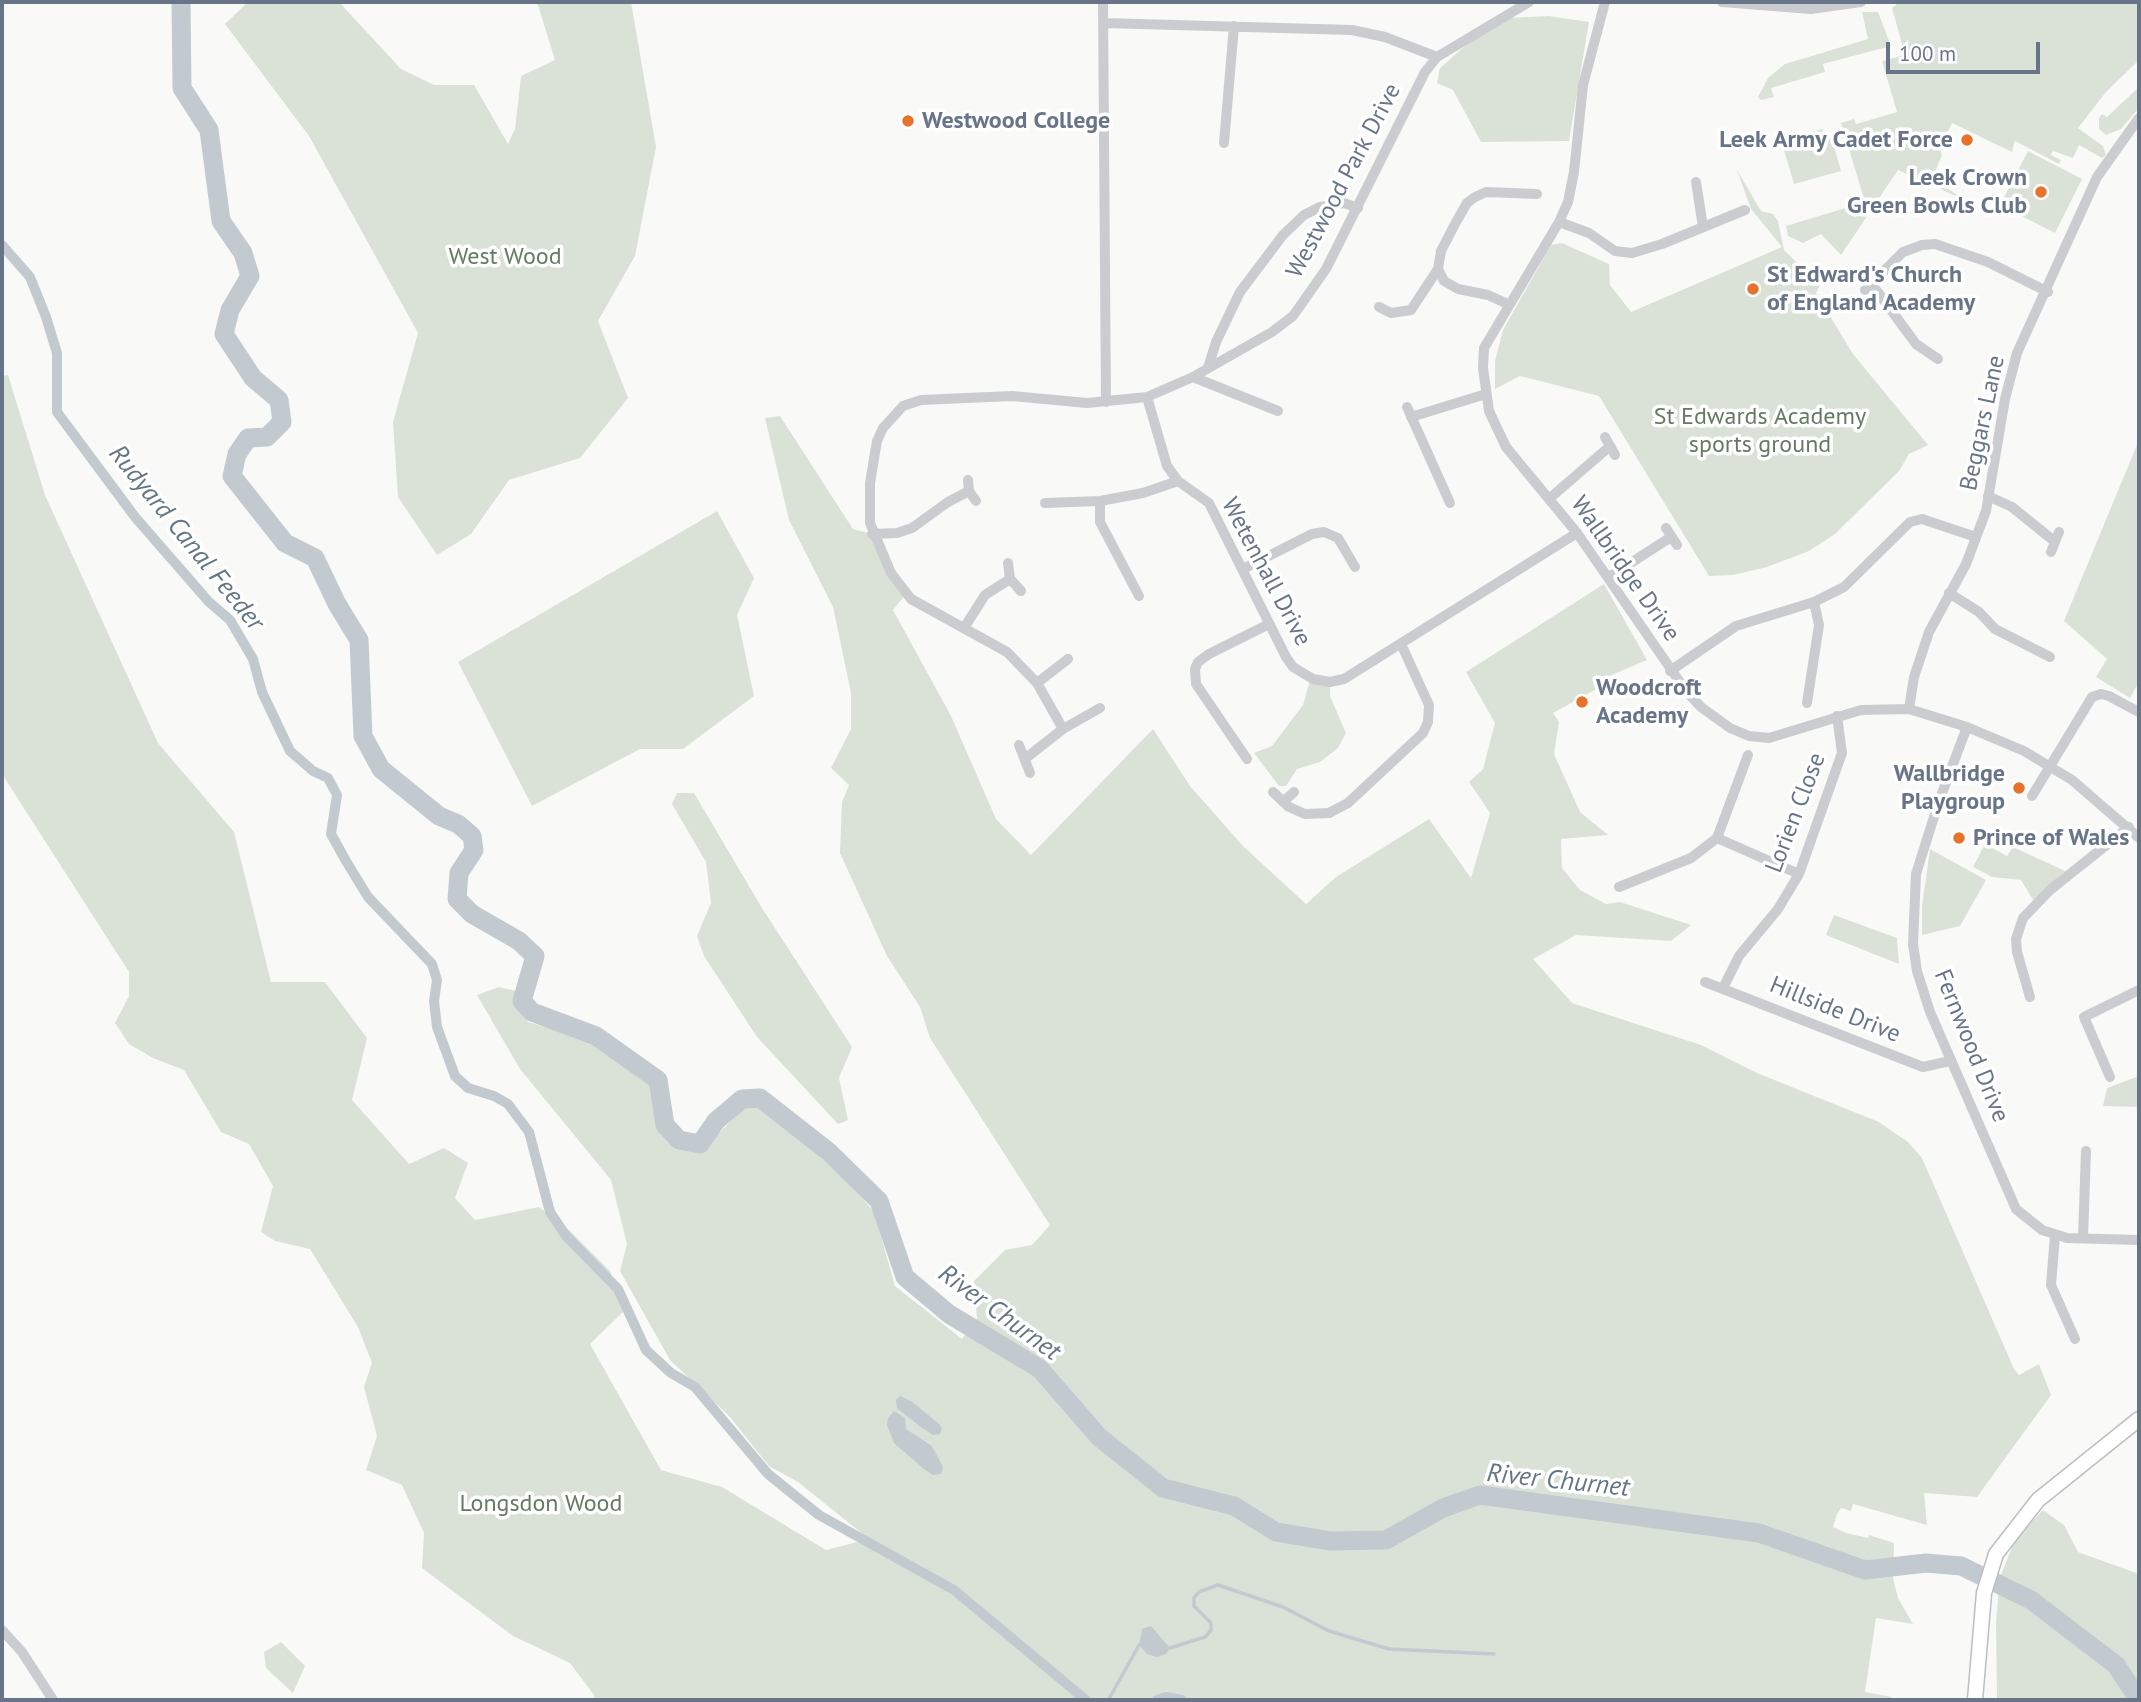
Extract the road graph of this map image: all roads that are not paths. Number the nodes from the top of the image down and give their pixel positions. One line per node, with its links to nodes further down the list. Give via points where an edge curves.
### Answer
1 (1103, 2): 6 (street)
2 (1529, 2): 8 (street, Westwood Park Drive)
3 (1605, 2): 15 (street, Wallbridge Drive, via 1583,85 1574,172)
4 (1722, 2): 5 (street, via 1811,9)
5 (1861, 2)
6 (1104, 23): 7 (street); 26 (street)
7 (1234, 26): 8 (street, via 1352,30); 10 (street)
8 (1437, 57): 13 (street, Westwood Park Drive, via 1425,72)
9 (2139, 118): 18 (street, Beggars Lane, via 2097,177)
10 (1224, 143)
11 (1696, 182): 16 (street)
12 (1537, 194): 17 (street, via 1486,192 1467,203 1441,251)
13 (1358, 208): 22 (street, Westwood Park Drive, via 1326,269 1293,316); 22 (street, via 1344,203 1321,207 1283,234 1240,292)
14 (1745, 211): 16 (street)
15 (1559, 222): 16 (street, via 1623,253); 19 (street, Wallbridge Drive)
16 (1703, 227)
17 (1438, 269): 19 (street, via 1444,281 1458,289); 20 (street, via 1410,310 1391,313)
18 (2048, 292): 21 (street, via 1989,262 1935,244 1902,252 1868,287 1916,344); 30 (street, Beggars Lane, via 2017,354)
19 (1508, 304): 24 (street, Wallbridge Drive, via 1484,348)
20 (1379, 307)
21 (1938, 359)
22 (1208, 368): 23 (street, Westwood Park Drive)
23 (1193, 377): 25 (street, Westwood Park Drive); 27 (street)
24 (1486, 394): 31 (street, Wallbridge Drive, via 1506,447); 35 (street, via 1409,412)
25 (1147, 397): 26 (street, Westwood Park Drive); 29 (street, Wetenhall Drive, via 1162,457)
26 (1106, 402): 37 (street, Westwood Park Drive, via 1012,396 921,400 903,405 877,441 870,483)
27 (1278, 411)
28 (1609, 446): 31 (street)
29 (1178, 481): 33 (street); 43 (street, Wetenhall Drive, via 1209,503)
30 (1989, 496): 39 (street, Beggars Lane); 40 (street, via 2057,536)
31 (1550, 498): 36 (street, Wallbridge Drive)
32 (976, 501): 37 (street, via 969,485 912,528)
33 (1100, 501): 34 (street); 48 (street, via 1100,522)
34 (1045, 503)
35 (1450, 503)
36 (1577, 533): 44 (street, Wallbridge Drive); 52 (street, Wetenhall Drive)
37 (872, 534): 51 (street, Westwood Park Drive, via 891,573 911,599)
38 (1671, 537): 44 (street)
39 (1976, 537): 47 (street, Beggars Lane); 49 (street, via 1922,519 1910,522 1844,587)
40 (2051, 552)
41 (1008, 563): 45 (street)
42 (1355, 568): 43 (street, via 1338,538 1324,532)
43 (1243, 569): 50 (street, Wetenhall Drive)
44 (1609, 577): 55 (street, Wallbridge Drive)
45 (1010, 579): 46 (street); 51 (street, via 985,595)
46 (1021, 591)
47 (1949, 593): 53 (street, via 1979,612 1995,629); 59 (street, Beggars Lane, via 1925,643)
48 (1139, 596)
49 (1814, 602): 55 (street, via 1736,626); 57 (street, via 1819,625)
50 (1269, 624): 52 (street, Wetenhall Drive, via 1293,667 1323,681 1344,679); 67 (street, via 1209,654 1195,669 1196,684)
51 (964, 628): 56 (street, Westwood Park Drive, via 1007,652)
52 (1401, 644): 73 (street, via 1429,705 1423,733 1338,809 1305,814)
53 (2050, 657)
54 (1068, 659): 56 (street)
55 (1670, 671): 61 (street, Wallbridge Drive, via 1707,712 1749,736 1792,733)
56 (1037, 683): 63 (street, Westwood Park Drive)
57 (1807, 703)
58 (1100, 708): 63 (street)
59 (1909, 709): 61 (street, Wallbridge Drive, via 1861,710); 62 (street, Wallbridge Drive)
60 (2139, 712): 68 (street, via 2101,694 2092,697)
61 (1837, 716): 77 (street, Lorien Close, via 1842,753)
62 (1967, 727): 68 (street, Wallbridge Drive); 83 (street, Fernwood Drive, via 1925,843 1912,912 1917,971)
63 (1063, 729): 66 (street)
64 (1019, 745): 66 (street)
65 (1748, 755): 75 (street)
66 (1026, 758): 69 (street)
67 (1247, 759)
68 (2051, 766): 72 (street); 74 (street, Wallbridge Drive)
69 (1030, 773)
70 (1273, 792): 73 (street)
71 (1294, 792): 73 (street)
72 (2032, 796)
73 (1283, 802)
74 (2129, 827): 76 (street, Wallbridge Drive); 82 (street, via 2050,890 2023,918 2017,952)
75 (1717, 838): 77 (street); 78 (street, via 1690,859)
76 (2139, 838)
77 (1799, 874): 80 (street, Lorien Close, via 1739,956)
78 (1619, 887)
79 (1704, 982): 80 (street, Hillside Drive)
80 (1723, 988): 83 (street, Hillside Drive, via 1923,1067)
81 (2139, 989): 84 (street, via 2084,1017)
82 (2030, 998)
83 (1950, 1061): 86 (street, Fernwood Drive, via 2016,1209)
84 (2110, 1077)
85 (2086, 1151): 87 (street)
86 (2055, 1235): 87 (street, Fernwood Drive); 89 (street, via 2051,1285)
87 (2083, 1238): 88 (street, Fernwood Drive)
88 (2139, 1240)
89 (2075, 1339)
90 (2139, 1419): 93 (highway, via 2038,1500 1996,1554 1984,1592)
91 (2, 1630): 92 (street)
92 (53, 1700)
93 (1975, 1700)

